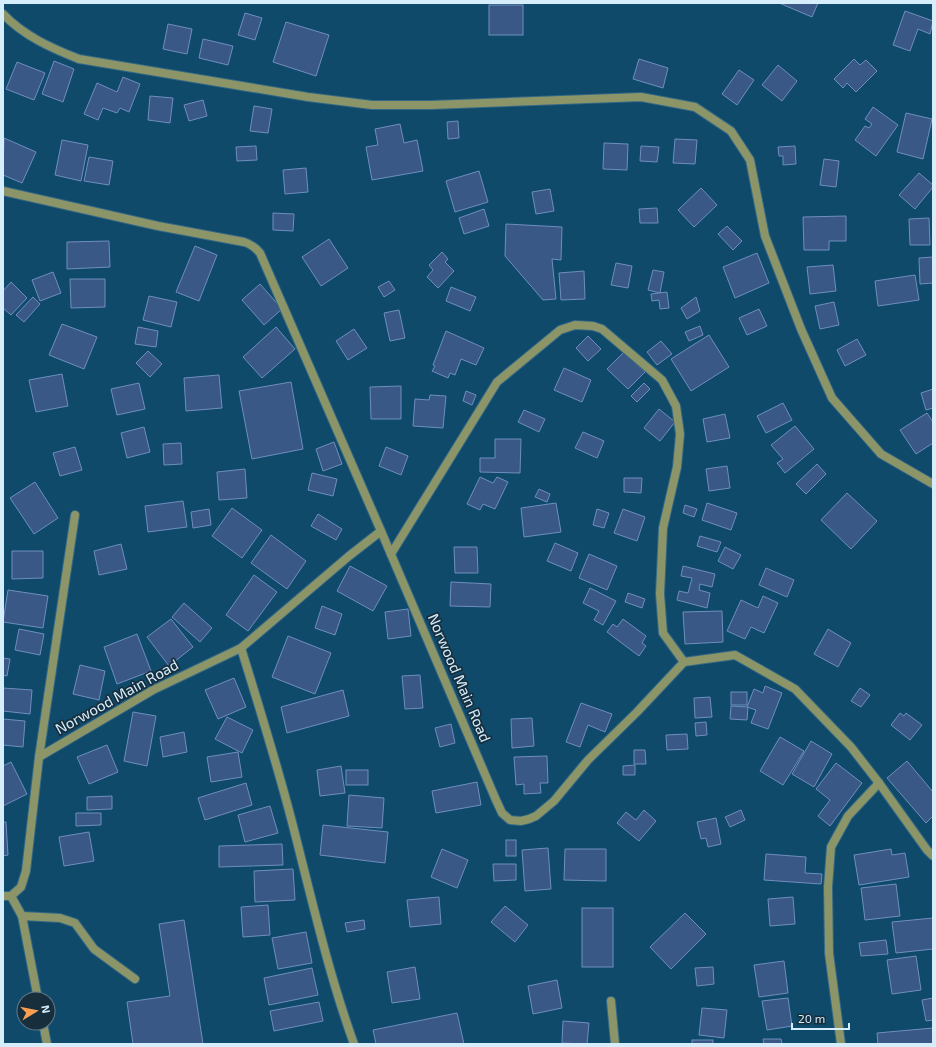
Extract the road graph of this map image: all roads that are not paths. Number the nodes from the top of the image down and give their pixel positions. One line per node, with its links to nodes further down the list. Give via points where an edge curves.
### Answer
1 (3, 14): 3 (street, via 11,23 48,47 79,59 308,97 372,105 431,105 641,97 695,107 731,131 750,160 765,236 801,329 832,398 882,454)
2 (3, 191): 5 (street, via 158,226 244,242 256,248)
3 (933, 484)
4 (75, 515): 9 (street)
5 (381, 531): 6 (street, Norwood Main Road); 7 (street, Norwood Main Road)
6 (391, 554): 8 (street, Norwood Main Road, via 496,800 502,813 510,820 529,819 554,801 588,760); 8 (street, via 497,382 560,330 575,325 602,329 662,380 676,406 680,434 677,468 663,528 660,594 663,633)
7 (242, 648): 9 (street, Norwood Main Road, via 153,690); 19 (street, via 331,971)
8 (684, 662): 10 (street, via 735,655 795,689 851,747)
9 (40, 757): 12 (street, via 26,871 20,887)
10 (879, 784): 11 (street); 21 (street, via 848,816 831,847 828,886 829,952)
11 (933, 856)
12 (7, 896): 13 (street)
13 (22, 916): 14 (street, via 60,918 75,923 94,949); 15 (street)
14 (135, 979)
15 (36, 991)
16 (611, 1001): 20 (street)
17 (45, 1031): 18 (street)
18 (47, 1044)
19 (354, 1044)
20 (615, 1044)
21 (841, 1044)

